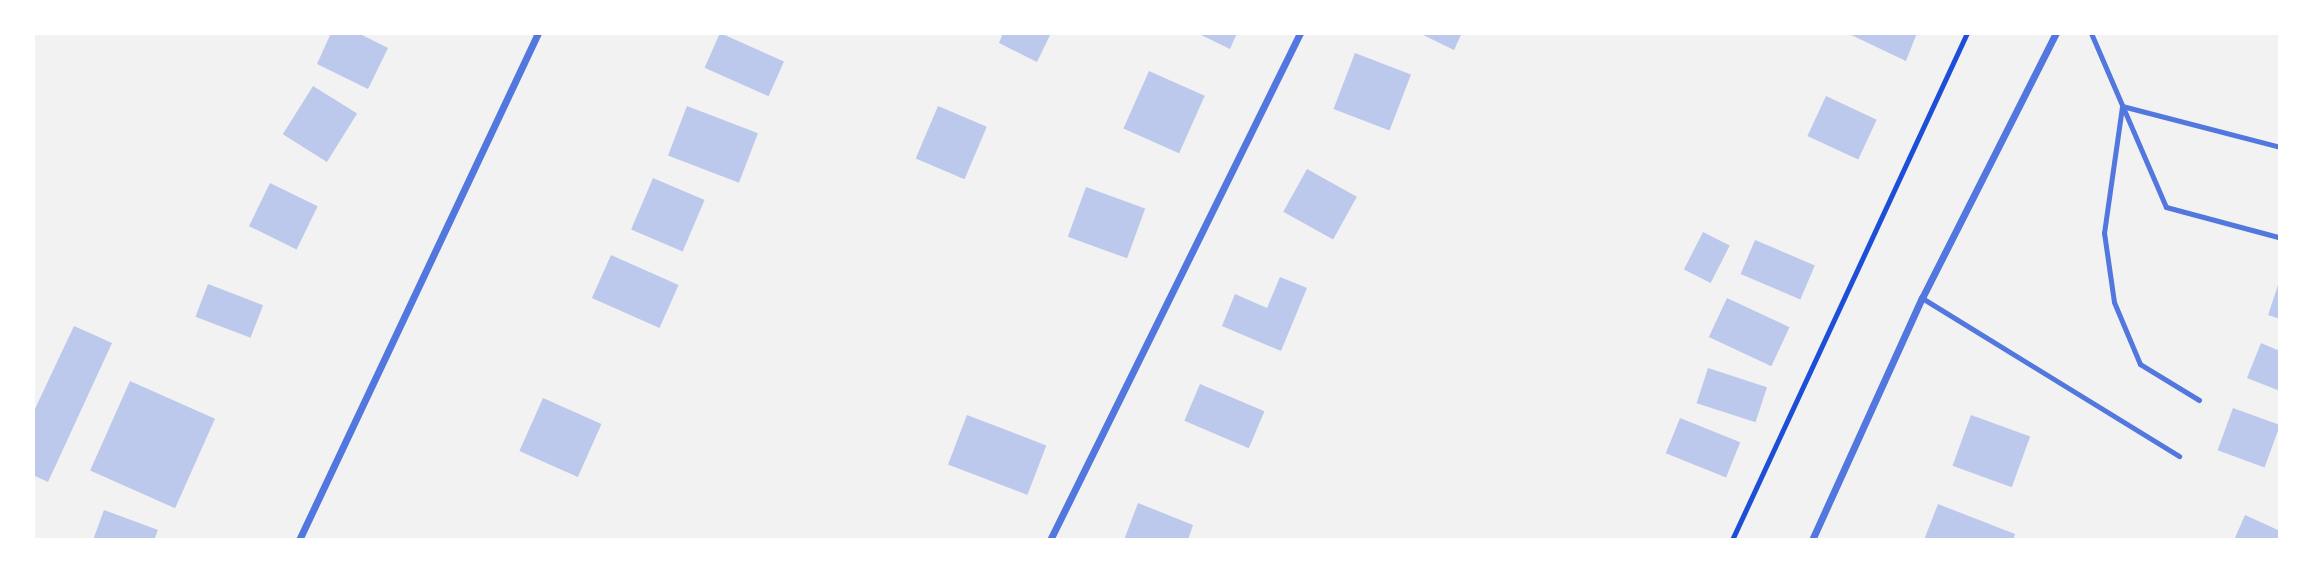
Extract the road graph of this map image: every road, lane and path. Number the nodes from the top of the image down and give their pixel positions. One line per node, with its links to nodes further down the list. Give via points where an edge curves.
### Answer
1 (538, 33): 12 (street)
2 (1300, 33): 13 (street)
3 (1967, 33): 14 (path)
4 (2056, 33): 9 (street)
5 (2091, 33): 6 (lane)
6 (2122, 106): 7 (lane); 8 (lane, via 2166,207); 10 (lane, via 2104,233 2114,302 2140,364)
7 (2280, 147)
8 (2278, 237)
9 (1922, 298): 11 (lane); 15 (street)
10 (2199, 400)
11 (2179, 456)
12 (299, 540)
13 (1050, 540)
14 (1732, 540)
15 (1812, 540)

